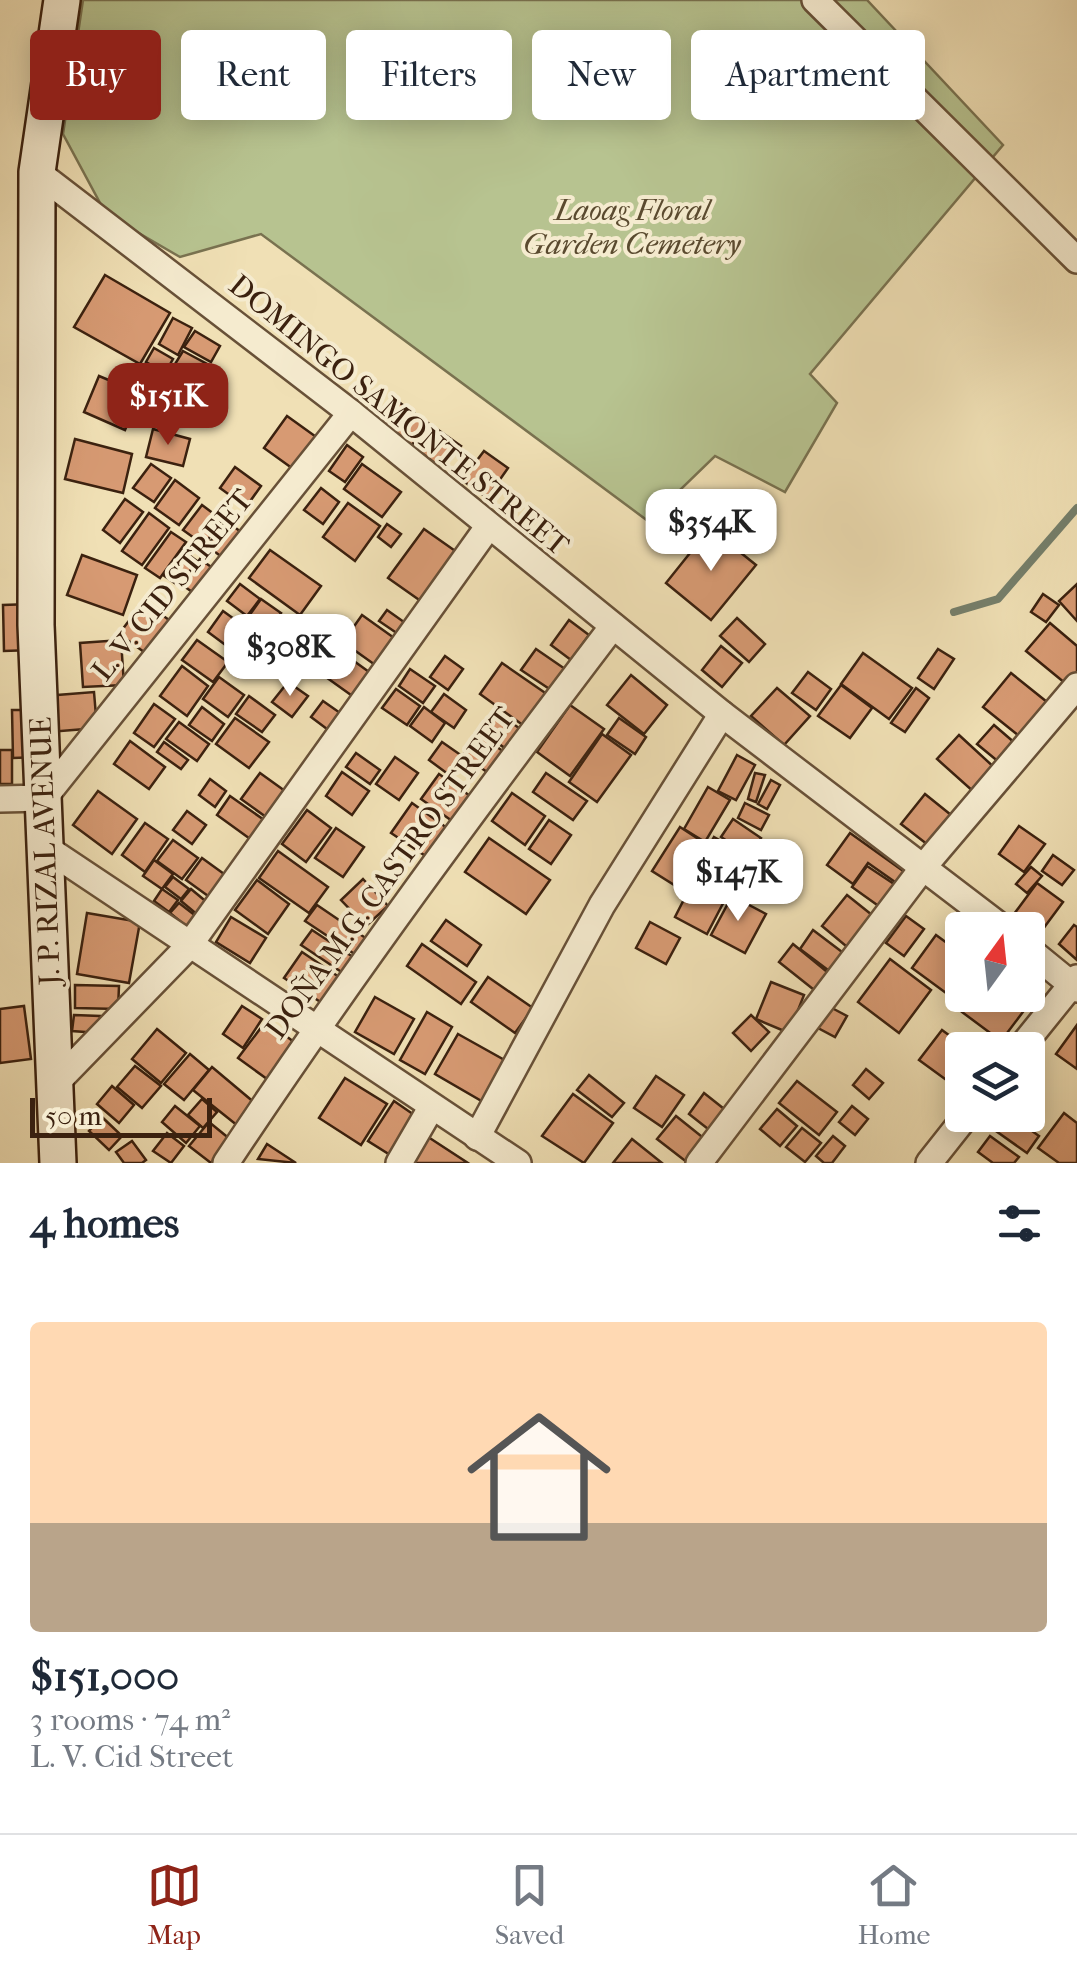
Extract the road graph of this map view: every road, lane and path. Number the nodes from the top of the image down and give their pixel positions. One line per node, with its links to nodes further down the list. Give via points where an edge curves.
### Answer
1 (62, 0): 3 (main road, J. P. RIZAL AVENUE)
2 (815, 0): 4 (street)
3 (37, 172): 5 (street, DOMINGO SAMONTE STREET); 10 (main road, J. P. RIZAL AVENUE, via 36,625)
4 (1077, 260)
5 (350, 413): 6 (street, DOMINGO SAMONTE STREET); 10 (street, L. V. CID STREET)
6 (488, 526): 7 (street, DOMINGO SAMONTE STREET); 15 (street)
7 (613, 626): 9 (street, DOMINGO SAMONTE STREET); 18 (street, DOÑA M.G. CASTRO STREET)
8 (1077, 686): 13 (street)
9 (722, 714): 13 (street, DOMINGO SAMONTE STREET); 23 (street, via 602,905)
10 (44, 798): 11 (street); 12 (main road, J. P. RIZAL AVENUE)
11 (0, 799)
12 (46, 848): 15 (street); 20 (main road, J. P. RIZAL AVENUE)
13 (925, 865): 14 (street, DOMINGO SAMONTE STREET); 28 (street)
14 (983, 912)
15 (188, 946): 18 (street); 20 (street)
16 (1045, 962): 17 (street)
17 (1075, 984): 19 (street)
18 (314, 1030): 21 (street); 25 (street, DOÑA M.G. CASTRO STREET)
19 (1034, 1032)
20 (53, 1086): 24 (main road, J. P. RIZAL AVENUE)
21 (431, 1108): 23 (street); 26 (street)
22 (954, 1132): 29 (street)
23 (477, 1137): 27 (street)
24 (58, 1163)
25 (226, 1163)
26 (399, 1163)
27 (518, 1163)
28 (699, 1163)
29 (929, 1163)

